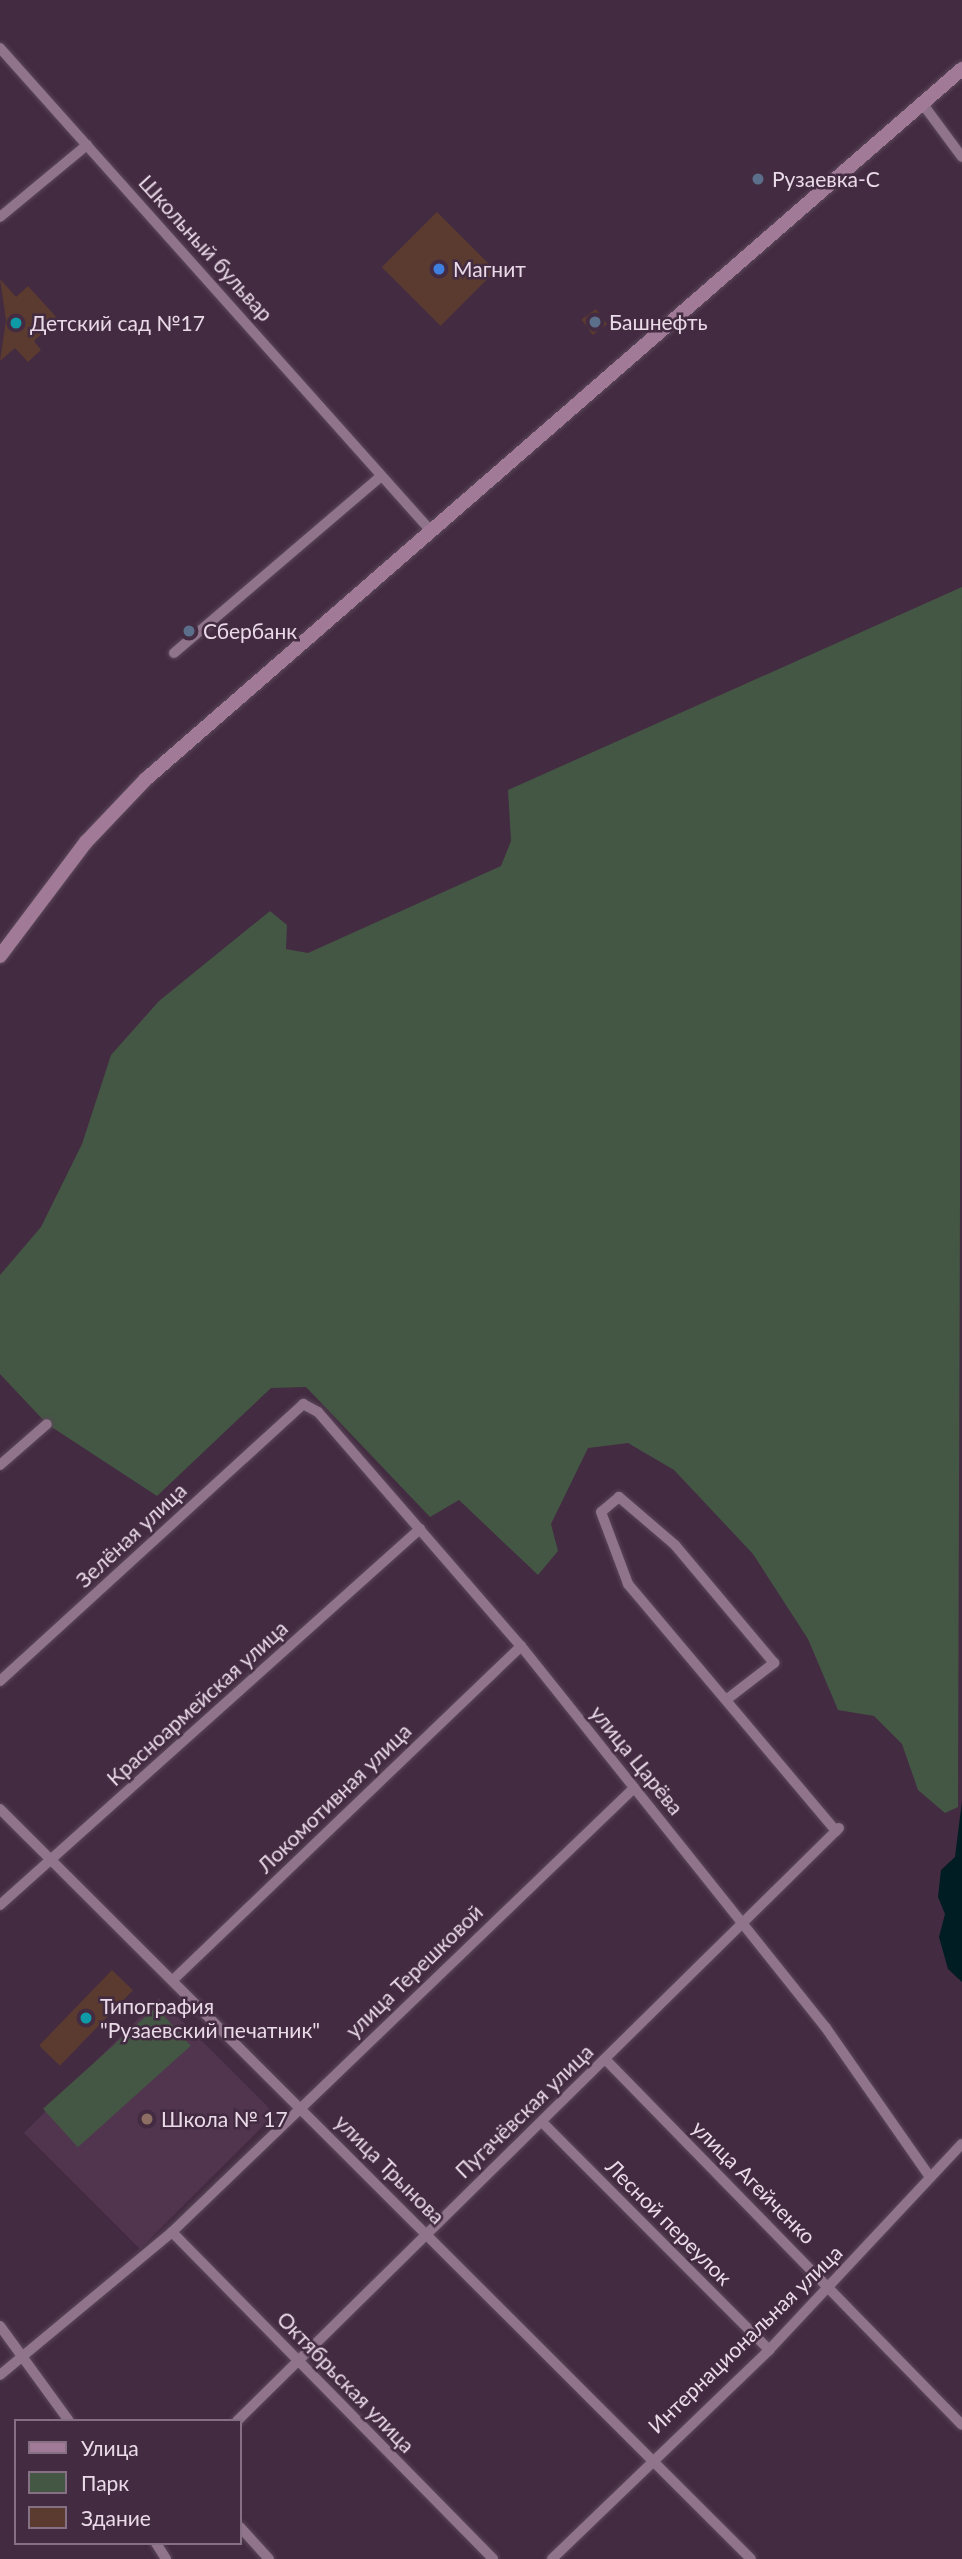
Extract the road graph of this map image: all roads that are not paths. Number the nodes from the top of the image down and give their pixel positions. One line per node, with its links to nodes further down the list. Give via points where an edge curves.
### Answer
1 (0, 48): 4 (street, Школьный бульвар)
2 (962, 69): 3 (main road)
3 (922, 103): 5 (street); 8 (main road)
4 (87, 145): 6 (street); 7 (street, Школьный бульвар)
5 (962, 157)
6 (0, 217)
7 (381, 476): 8 (street, Школьный бульвар); 9 (street)
8 (430, 530): 10 (main road, via 146,779 86,842)
9 (174, 653)
10 (0, 956)
11 (287, 1417): 14 (street, улица Царёва, via 303,1404 318,1412); 16 (street, Зелёная улица)
12 (47, 1424): 13 (street)
13 (0, 1465)
14 (419, 1529): 15 (street, улица Царёва); 20 (street, Красноармейская улица)
15 (521, 1646): 18 (street, улица Царёва); 23 (street, Локомотивная улица)
16 (0, 1681)
17 (726, 1700): 17 (street, via 628,1584 601,1512 619,1497 675,1545 774,1663); 22 (street, Пугачёвская улица, via 838,1830)
18 (634, 1788): 22 (street, улица Царёва); 25 (street, улица Терешковой)
19 (0, 1809): 20 (street, улица Трынова)
20 (52, 1860): 21 (street, Красноармейская улица); 23 (street, улица Трынова)
21 (0, 1905)
22 (746, 1924): 24 (street, Пугачёвская улица); 28 (street, улица Царёва)
23 (174, 1979): 25 (street, улица Трынова)
24 (605, 2059): 26 (street, Пугачёвская улица); 31 (street, улица Агейченко)
25 (300, 2106): 29 (street, улица Терешковой); 30 (street, улица Трынова)
26 (542, 2122): 30 (street, Пугачёвская улица); 33 (street, Лесной переулок)
27 (962, 2144): 28 (street, Интернациональная улица)
28 (930, 2177): 31 (street, Интернациональная улица)
29 (172, 2232): 34 (street, улица Терешковой); 35 (street, Октябрьская улица)
30 (426, 2233): 35 (street, Пугачёвская улица); 40 (street, улица Трынова)
31 (831, 2286): 33 (street, Интернациональная улица); 39 (street, улица Агейченко)
32 (0, 2326): 34 (street)
33 (769, 2350): 40 (street, Интернациональная улица)
34 (23, 2357): 36 (street, улица Терешковой); 37 (street)
35 (296, 2358): 38 (street, Пугачёвская улица); 43 (street, Октябрьская улица)
36 (0, 2375)
37 (68, 2419)
38 (239, 2419)
39 (962, 2425)
40 (651, 2458): 44 (street, Интернациональная улица); 45 (street, улица Трынова)
41 (242, 2529): 42 (street)
42 (269, 2559)
43 (493, 2559)
44 (552, 2559)
45 (751, 2559)

